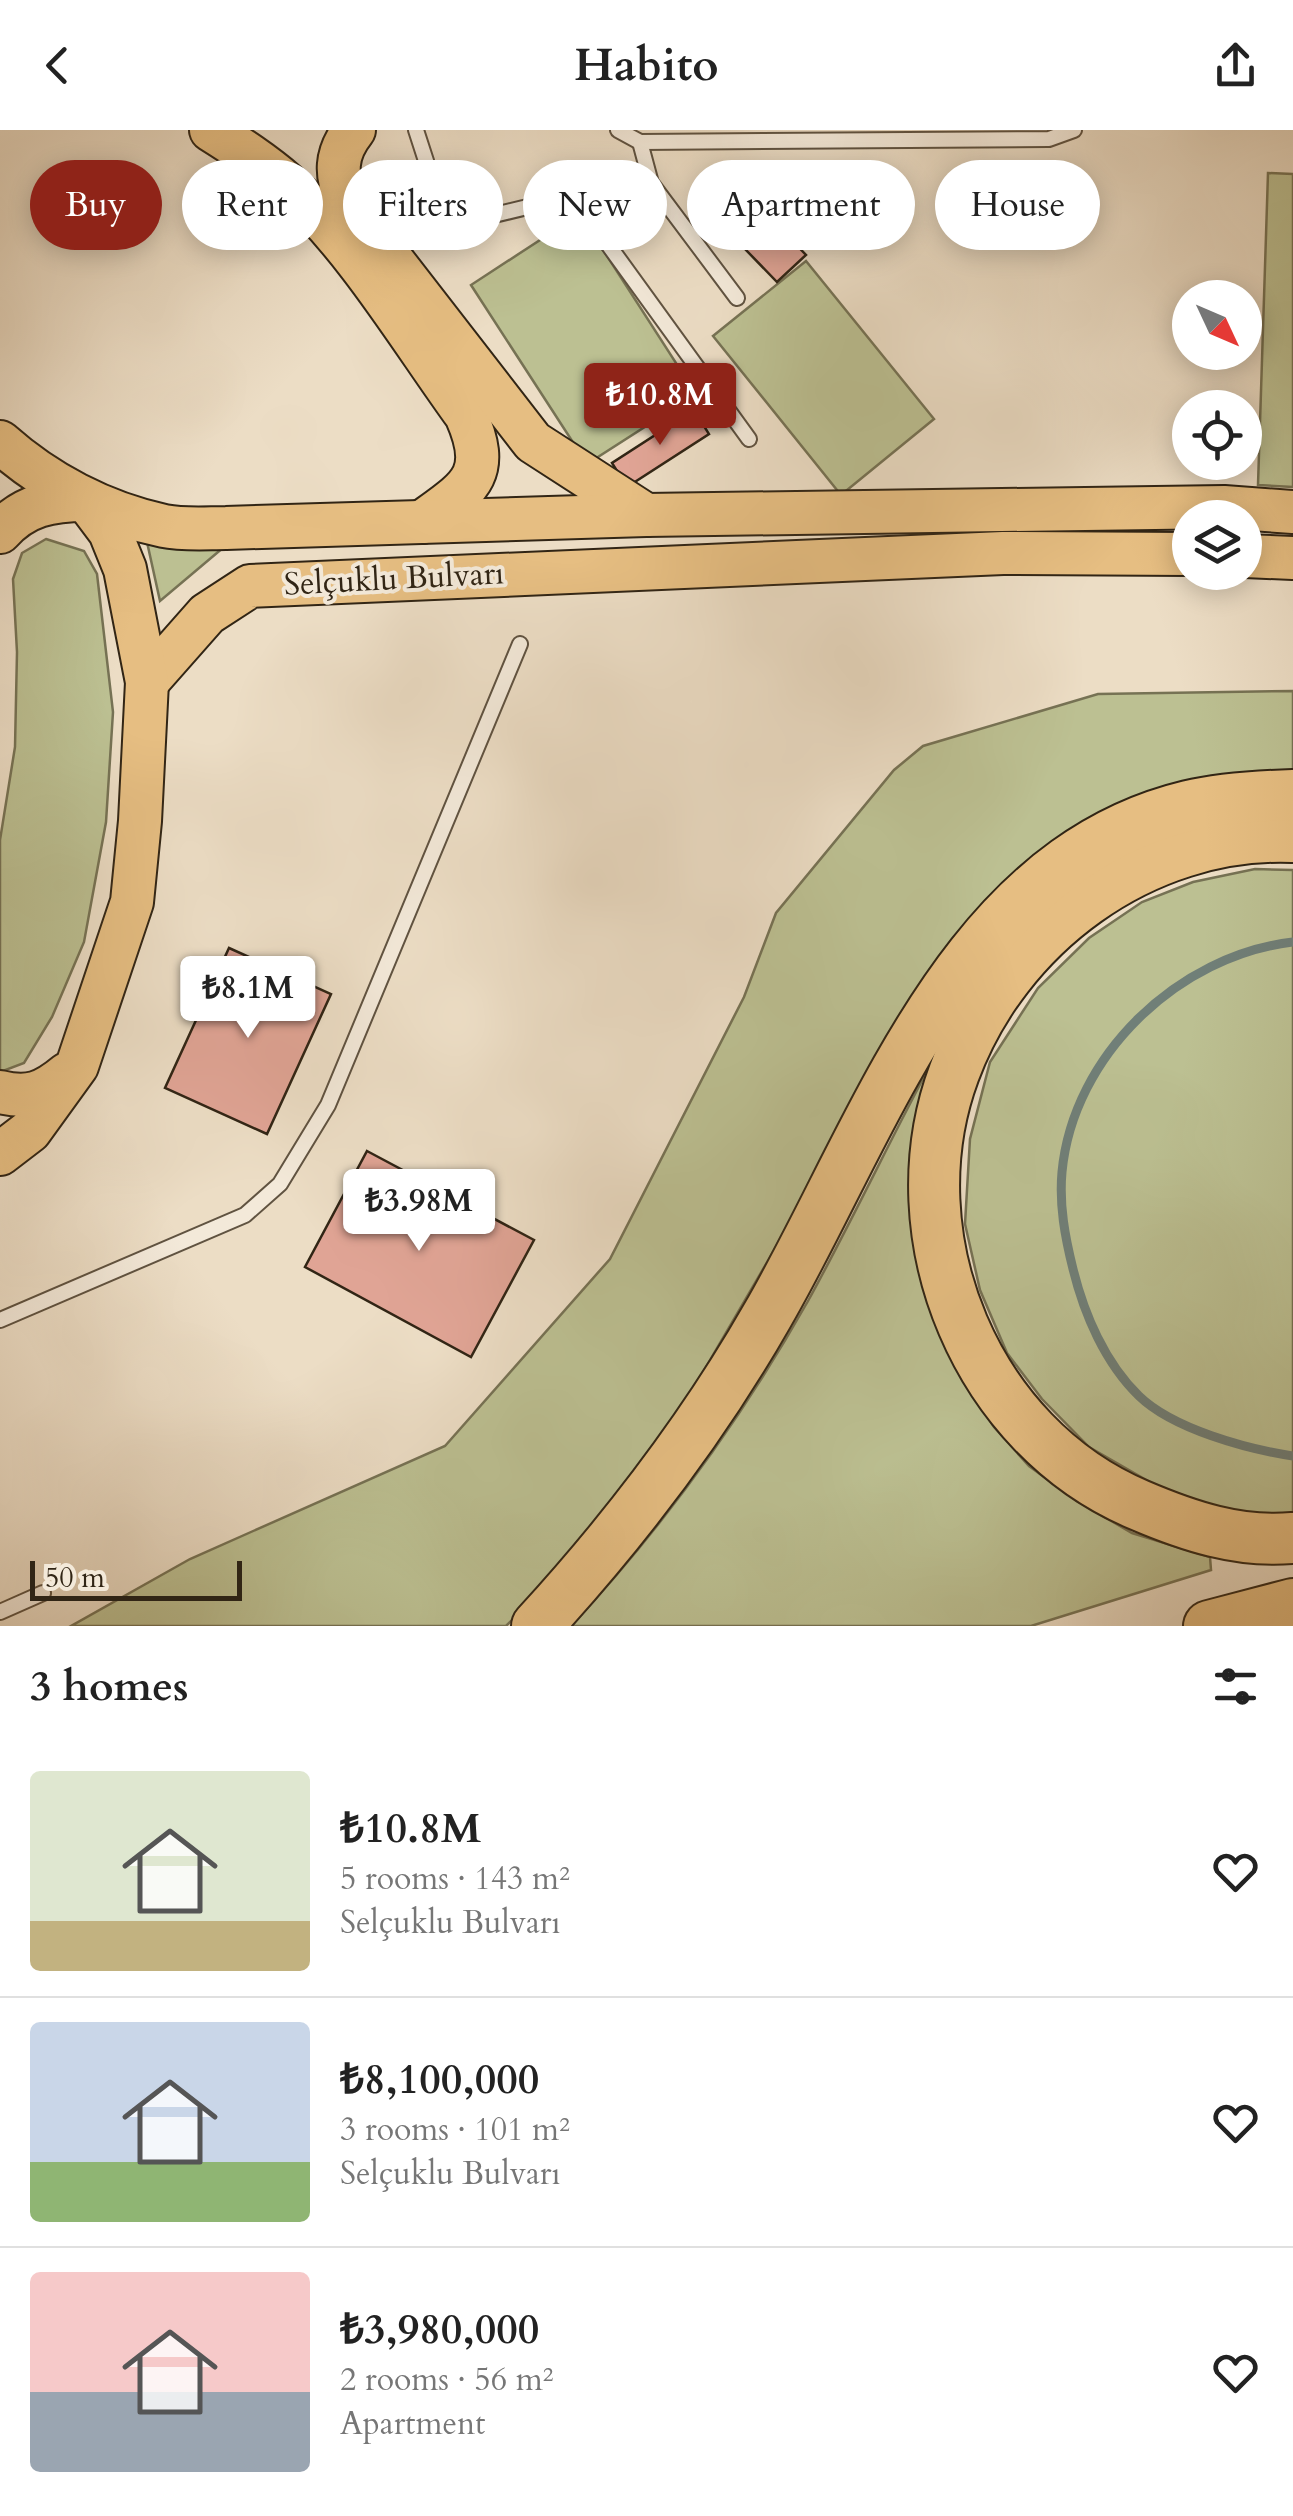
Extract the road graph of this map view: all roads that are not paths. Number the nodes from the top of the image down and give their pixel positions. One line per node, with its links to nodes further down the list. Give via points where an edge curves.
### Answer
1 (212, 130): 13 (main road, via 267,168 333,233 466,415 479,443 478,467 468,488)
2 (354, 130): 12 (main road, via 338,160 347,202 458,350 533,442)
3 (416, 130): 8 (lane, via 427,164 465,222 573,196)
4 (618, 130): 6 (lane)
5 (1074, 130): 6 (lane, via 1049,138)
6 (640, 142): 7 (lane, via 650,183)
7 (737, 298)
8 (749, 439)
9 (0, 442): 10 (main road, Selçuklu Bulvarı, via 33,472)
10 (86, 500): 13 (main road, Selçuklu Bulvarı, via 166,527); 14 (main road, via 52,500 22,511); 19 (main road, via 110,532 125,569)
11 (1293, 512): 12 (main road, Selçuklu Bulvarı, via 1224,507)
12 (646, 515): 13 (main road, Selçuklu Bulvarı)
13 (422, 522)
14 (0, 532)
15 (1172, 554): 19 (main road, Selçuklu Bulvarı, via 1003,553 250,586 207,614)
16 (1262, 557): 17 (main road)
17 (1293, 558)
18 (520, 644): 25 (lane, via 328,1106 280,1184 245,1215)
19 (147, 682): 22 (main road, via 132,902)
20 (1293, 795): 30 (highway, via 1186,806 1141,823 1042,882 993,928 920,1032 768,1316 708,1412)
21 (1293, 836): 26 (highway, via 1180,852 1133,871 1043,934 1002,984 954,1073 936,1196 952,1303 975,1354 1034,1434 1110,1492 1160,1514 1207,1531)
22 (77, 1066): 23 (main road, via 48,1090 23,1098); 24 (main road, via 30,1132)
23 (0, 1092)
24 (0, 1154)
25 (0, 1320)
26 (1293, 1538)
27 (43, 1593): 29 (lane)
28 (1293, 1604): 31 (highway)
29 (0, 1612)
30 (537, 1626)
31 (1210, 1626)

